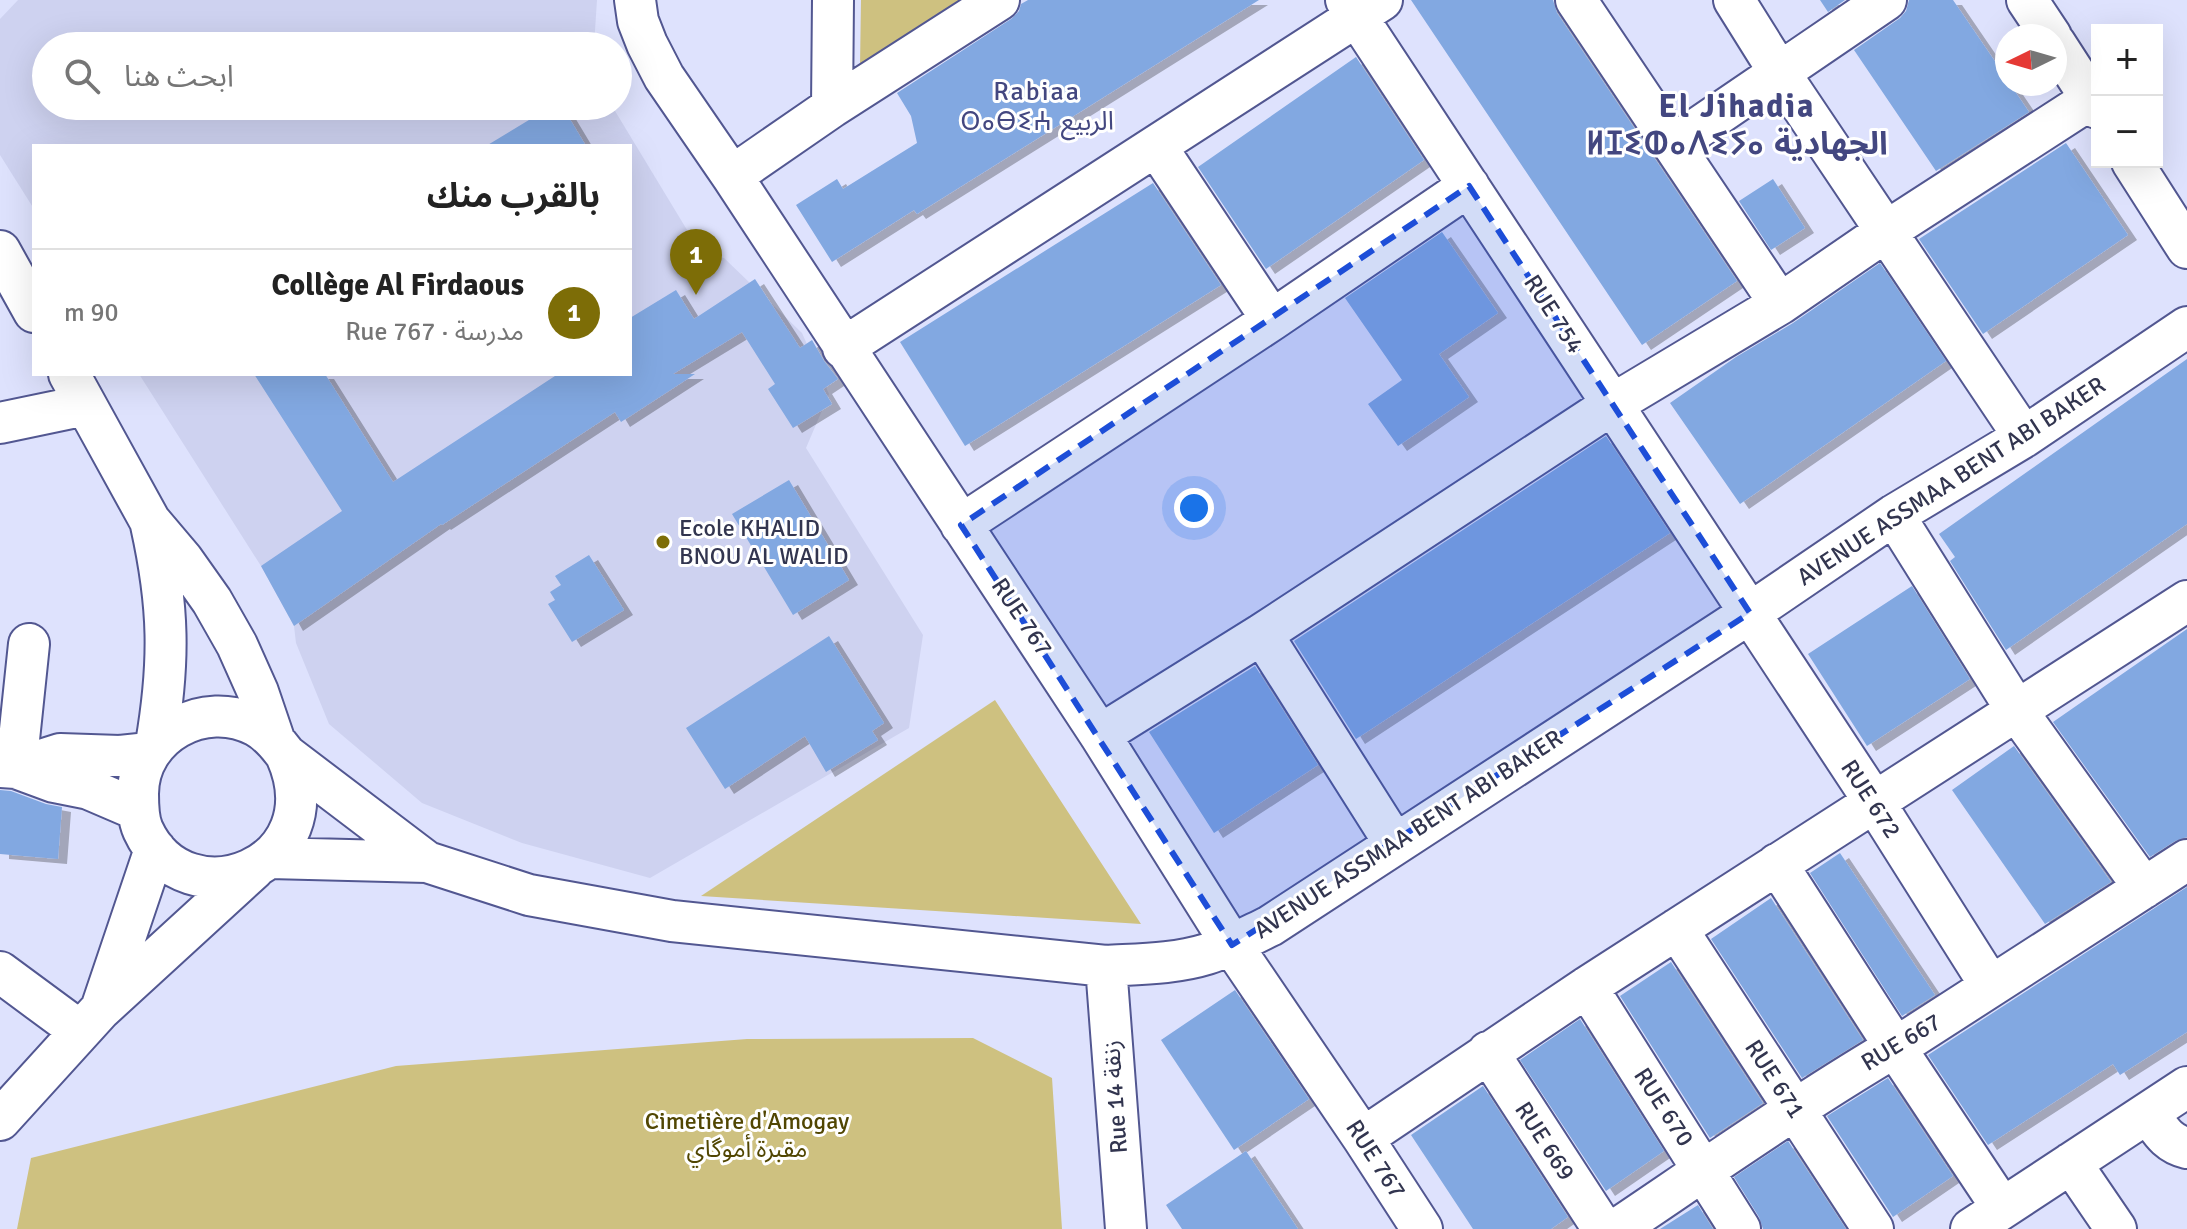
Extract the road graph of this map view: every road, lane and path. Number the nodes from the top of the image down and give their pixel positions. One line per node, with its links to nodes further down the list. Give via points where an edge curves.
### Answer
1 (635, 0): 18 (street, RUE 767, via 638,21 664,77)
2 (833, 0): 14 (street)
3 (999, 0): 14 (street)
4 (1576, 0): 15 (street)
5 (1734, 0): 11 (street)
6 (1886, 0): 11 (street)
7 (2030, 1): 9 (street)
8 (1361, 6): 16 (street); 19 (street, RUE 754)
9 (2044, 24)
10 (2067, 61): 12 (street)
11 (1779, 72): 15 (street); 20 (street)
12 (2091, 98)
13 (2091, 105): 20 (street)
14 (832, 107): 18 (street)
15 (1673, 145): 23 (street)
16 (1156, 146): 25 (street); 27 (street)
17 (2136, 168): 21 (street)
18 (732, 176): 27 (street, RUE 767)
19 (1469, 186): 25 (street); 29 (street, RUE 754)
20 (1885, 232): 23 (street); 31 (street)
21 (2187, 248)
22 (0, 251): 24 (street)
23 (1780, 304): 29 (street)
24 (32, 308)
25 (1272, 320): 34 (street)
26 (2187, 327): 31 (street, AVENUE ASSMAA BENT ABI BAKER)
27 (843, 348): 34 (street, RUE 767)
28 (77, 390): 30 (street); 33 (street)
29 (1613, 404): 36 (street, RUE 754); 37 (street)
30 (0, 423)
31 (2024, 437): 32 (street, AVENUE ASSMAA BENT ABI BAKER)
32 (1894, 515): 36 (street, AVENUE ASSMAA BENT ABI BAKER); 39 (street)
33 (150, 521): 41 (street, via 212,601); 42 (street, via 166,609 167,655)
34 (961, 525): 40 (street, RUE 767)
35 (2187, 601): 39 (street)
36 (1750, 613): 44 (street, RUE 672); 46 (street, AVENUE ASSMAA BENT ABI BAKER)
37 (1262, 634): 40 (street); 46 (street)
38 (29, 644): 43 (street)
39 (2017, 711): 44 (street); 52 (street)
40 (1100, 735): 54 (street, RUE 767)
41 (280, 747): 42 (street, via 257,726 214,715 172,729); 49 (street, AVENUE ASSMAA BENT ABI BAKER); 50 (street, via 294,772 297,809 283,843)
42 (152, 748): 43 (street, via 120,756 60,754); 45 (street, via 138,780)
43 (8, 768): 45 (street, via 89,789)
44 (1875, 803): 51 (street); 57 (street, RUE 672)
45 (138, 810): 47 (street)
46 (1395, 844): 54 (street, AVENUE ASSMAA BENT ABI BAKER)
47 (155, 849): 50 (street, via 190,873 212,877 234,876); 59 (street)
48 (2187, 860): 52 (street, RUE 667)
49 (427, 862): 50 (street, AVENUE ASSMAA BENT ABI BAKER); 55 (street, AVENUE ASSMAA BENT ABI BAKER, via 529,895 672,921)
50 (262, 863): 59 (street)
51 (1777, 864): 53 (street); 60 (street)
52 (2144, 888): 57 (street, RUE 667)
53 (1677, 929): 58 (street); 63 (street, RUE 671)
54 (1232, 945): 55 (street, AVENUE ASSMAA BENT ABI BAKER, via 1155,963); 66 (street, RUE 767)
55 (1106, 966): 71 (street, Rue 14 زنقة)
56 (0, 972): 59 (street)
57 (1990, 985): 60 (street, RUE 667)
58 (1587, 987): 61 (street); 69 (street, RUE 670)
59 (90, 1020): 65 (street)
60 (1895, 1047): 63 (street, RUE 667); 70 (street)
61 (1488, 1052): 66 (street); 73 (street, RUE 669)
62 (2187, 1087): 64 (street)
63 (1794, 1109): 69 (street, RUE 667); 76 (street, RUE 671)
64 (2148, 1113): 67 (street, via 2174,1145); 68 (street)
65 (0, 1120)
66 (1363, 1138): 72 (street, RUE 767)
67 (2187, 1148)
68 (2071, 1163): 70 (street); 77 (street)
69 (1704, 1170): 74 (street, RUE 667); 75 (street, RUE 670)
70 (1983, 1223)
71 (1126, 1229)
72 (1422, 1229)
73 (1603, 1229)
74 (1617, 1229)
75 (1740, 1229)
76 (1873, 1229)
77 (2116, 1229)

